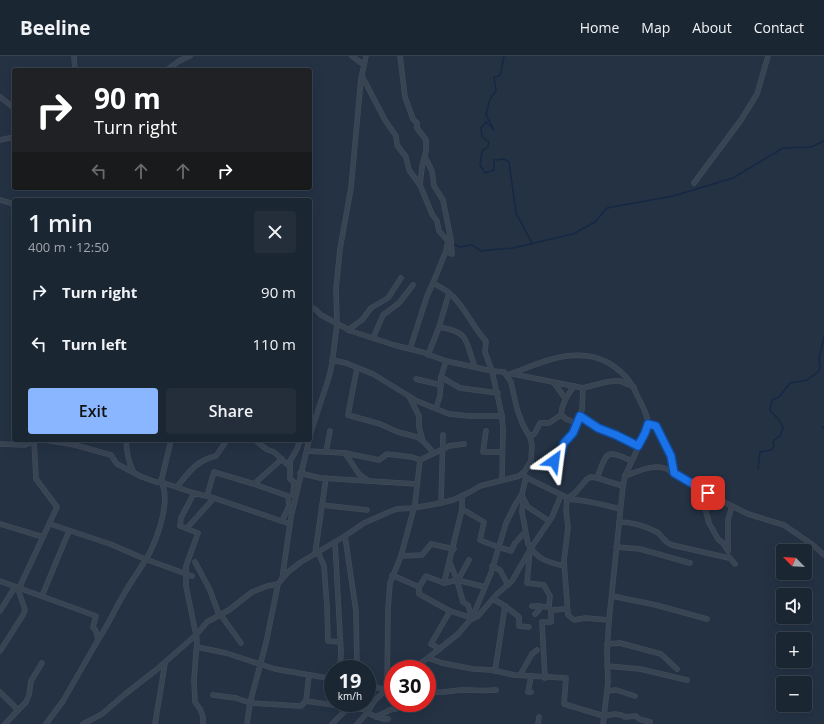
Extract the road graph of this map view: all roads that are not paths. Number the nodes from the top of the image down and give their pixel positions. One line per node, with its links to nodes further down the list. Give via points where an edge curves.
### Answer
1 (74, 56): 8 (street)
2 (190, 56): 9 (street, via 179,60)
3 (352, 56): 7 (street)
4 (366, 56): 7 (street)
5 (400, 56): 15 (street, via 405,97 417,128 426,140)
6 (768, 56): 16 (street, via 757,94)
7 (364, 65): 10 (street)
8 (75, 68)
9 (169, 68)
10 (362, 76): 17 (street, via 396,136 397,145 406,157 409,170); 26 (street, via 351,188 340,249 336,290)
11 (0, 97): 12 (street)
12 (12, 106)
13 (12, 138): 14 (street)
14 (0, 140)
15 (425, 157): 17 (street); 20 (street, via 432,171 434,186 443,200 452,254)
16 (694, 183)
17 (420, 185): 20 (street, via 432,214 438,221 440,231 448,241)
18 (0, 200): 19 (street)
19 (12, 203)
20 (446, 251): 22 (street)
21 (401, 278): 28 (street, via 388,298 372,308 362,320)
22 (432, 283): 24 (street); 30 (street)
23 (413, 285): 29 (street, via 399,303 383,315)
24 (449, 293): 27 (street); 36 (street, via 461,305 478,334 486,341 485,352)
25 (312, 307): 26 (street)
26 (337, 324): 28 (street); 32 (street)
27 (439, 327): 31 (street); 34 (street, via 452,329 468,341)
28 (348, 330): 29 (street)
29 (373, 338): 30 (street)
30 (410, 349): 31 (street)
31 (428, 355): 33 (street)
32 (332, 360): 35 (street); 53 (street, via 329,377)
33 (446, 361): 34 (street); 38 (street)
34 (475, 367): 36 (street)
35 (357, 368): 46 (street, via 374,374); 59 (street, via 348,415)
36 (492, 371): 37 (street); 45 (street)
37 (509, 374): 40 (street); 43 (street, via 543,361 583,355 598,358 612,365 625,374); 58 (street, via 514,400)
38 (441, 377): 41 (street); 45 (street, via 460,388)
39 (416, 379): 41 (street)
40 (554, 383): 42 (street); 47 (street)
41 (441, 385): 48 (street)
42 (574, 386): 44 (street); 47 (street)
43 (634, 387): 44 (street, via 616,381); 54 (street)
44 (583, 388): 51 (street, via 583,409)
45 (498, 393): 50 (street)
46 (408, 394): 48 (street, via 417,401); 59 (street, via 419,416)
47 (565, 398): 49 (street)
48 (436, 408): 50 (street, via 458,415)
49 (561, 415): 52 (street); 58 (street, via 549,423 540,424)
50 (502, 416): 76 (street)
51 (580, 416): 52 (street); 71 (street, via 598,428)
52 (576, 423): 82 (street, via 573,433 564,443 559,458)
53 (312, 424)
54 (648, 424): 71 (street); 85 (street, via 656,426 662,436 671,456)
55 (330, 431): 74 (street)
56 (486, 431): 76 (street, via 483,452)
57 (443, 435): 72 (street)
58 (530, 437): 82 (street, via 532,455)
59 (423, 441): 75 (street)
60 (32, 442): 69 (street, via 25,445)
61 (35, 442): 119 (street, via 36,479 57,507)
62 (75, 442): 83 (street, via 111,456 117,464)
63 (126, 442): 83 (street, via 129,463)
64 (171, 442): 93 (street)
65 (226, 442): 98 (street, via 216,456 205,458)
66 (257, 442): 78 (street)
67 (299, 442): 81 (street, via 298,449 290,461)
68 (309, 442): 73 (street)
69 (0, 444)
70 (464, 444): 72 (street)
71 (638, 446): 80 (street)
72 (443, 449): 75 (street); 106 (street)
73 (307, 451): 74 (street); 84 (street)
74 (326, 452): 77 (street)
75 (433, 452): 79 (street)
76 (502, 452): 91 (street)
77 (345, 453): 79 (street, via 379,460 387,454); 92 (street, via 359,474)
78 (282, 459): 81 (street); 95 (street)
79 (420, 460): 96 (street)
80 (632, 460): 87 (street); 90 (street, via 608,454)
81 (290, 467): 108 (street, via 290,479 294,482 293,497)
82 (528, 467): 86 (street)
83 (133, 471): 93 (street, via 142,477)
84 (300, 473): 89 (street); 120 (street)
85 (674, 473): 87 (street, via 667,468 654,467); 94 (street)
86 (519, 476): 88 (street); 91 (street)
87 (625, 476): 97 (street)
88 (526, 477): 100 (street); 101 (street)
89 (326, 478): 92 (street); 107 (street)
90 (597, 478): 97 (street); 105 (street, via 588,479)
91 (502, 480): 103 (street, via 480,486)
92 (368, 481): 96 (street)
93 (162, 482): 98 (street); 137 (street, via 166,493 163,510 151,550)
94 (690, 482): 109 (street); 132 (street, via 705,508 709,523)
95 (254, 484): 102 (street, via 214,472); 108 (street, via 285,494 288,496)
96 (417, 484): 110 (street)
97 (623, 486): 112 (street)
98 (177, 487): 99 (street)
99 (194, 493): 102 (street); 121 (street, via 181,518 180,526)
100 (522, 494): 115 (street); 116 (street, via 528,508); 129 (street, via 506,524)
101 (561, 495): 105 (street); 116 (street)
102 (207, 496): 104 (street)
103 (462, 496): 106 (street); 111 (street)
104 (214, 498): 114 (street); 121 (street)
105 (567, 499): 112 (street, via 596,502); 144 (street, via 568,527)
106 (441, 503): 110 (street)
107 (322, 505): 113 (street); 133 (street)
108 (289, 506): 114 (street)
109 (732, 506): 132 (street, via 728,520); 134 (street, via 784,525)
110 (413, 508): 124 (street, via 389,512 364,523); 135 (street)
111 (462, 509): 129 (street, via 484,522 480,540); 131 (street)
112 (620, 509): 117 (street)
113 (367, 510)
114 (282, 521): 120 (street)
115 (523, 521): 123 (street); 125 (street)
116 (550, 521): 130 (street)
117 (619, 522): 128 (street); 136 (street, via 631,522 642,526 658,533 665,542 672,545)
118 (0, 524): 126 (street)
119 (50, 524): 122 (street); 126 (street)
120 (290, 524): 149 (street)
121 (187, 528): 171 (street, via 198,533 186,566 186,586)
122 (69, 531): 137 (street); 155 (street)
123 (525, 532): 125 (street); 130 (street)
124 (345, 536): 127 (street); 182 (street, via 356,611)
125 (520, 536): 129 (street, via 510,551)
126 (43, 537): 154 (street)
127 (335, 542): 133 (street); 173 (street)
128 (616, 546): 141 (street, via 640,549); 156 (street)
129 (498, 547): 143 (street)
130 (531, 548): 144 (street, via 545,562); 151 (street); 161 (street, via 527,583 544,585 550,596)
131 (454, 549): 135 (street, via 431,544 422,555); 140 (street)
132 (728, 551): 136 (street)
133 (316, 553): 149 (street, via 288,572); 173 (street, via 324,566 328,641)
134 (824, 555)
135 (401, 556): 145 (street)
136 (729, 558): 142 (street)
137 (145, 559): 146 (street); 172 (street)
138 (469, 560): 147 (street)
139 (195, 562): 166 (street)
140 (450, 563): 147 (street); 150 (street)
141 (690, 563)
142 (735, 564)
143 (492, 566): 151 (street, via 500,570); 153 (street)
144 (564, 566): 162 (street)
145 (392, 575): 152 (street); 183 (street, via 388,609)
146 (192, 576)
147 (458, 580): 150 (street); 153 (street); 167 (street, via 463,602 468,605)
148 (0, 581): 154 (street)
149 (280, 582): 166 (street, via 252,592); 187 (street)
150 (444, 583): 152 (street, via 426,576)
151 (508, 586): 157 (street)
152 (419, 587): 164 (street, via 419,594)
153 (485, 587): 167 (street)
154 (18, 589): 155 (street); 163 (street, via 12,590); 179 (street, via 23,615)
155 (42, 596): 172 (street, via 96,616 93,627)
156 (612, 596): 168 (street); 169 (street)
157 (492, 599): 158 (street); 167 (street, via 478,616)
158 (505, 606): 170 (street, via 519,617 519,626); 190 (street)
159 (532, 606): 160 (street)
160 (539, 606): 161 (street); 165 (street)
161 (550, 608): 162 (street); 195 (street, via 551,622 542,622)
162 (567, 610): 169 (street, via 568,615 574,620)
163 (0, 611)
164 (450, 611): 167 (street); 177 (street, via 431,644)
165 (535, 614)
166 (220, 615): 171 (street, via 207,622); 174 (street)
167 (472, 618): 177 (street)
168 (707, 619)
169 (609, 620): 175 (street)
170 (529, 628)
171 (196, 635): 176 (street); 186 (street)
172 (98, 640): 219 (street, via 63,701)
173 (340, 642): 181 (street)
174 (241, 643)
175 (608, 644): 188 (street); 189 (street, via 620,643 661,654)
176 (197, 647): 187 (street, via 226,653); 222 (street, via 194,702 200,709)
177 (440, 649): 180 (street)
178 (537, 650): 192 (street)
179 (0, 651)
180 (428, 658): 184 (street); 190 (street, via 442,663)
181 (340, 660)
182 (357, 660)
183 (387, 660)
184 (425, 660)
185 (42, 663): 209 (street, via 31,681 26,702)
186 (165, 663): 220 (street, via 102,714); 221 (street)
187 (260, 665): 191 (street); 207 (street)
188 (607, 666): 196 (street, via 640,669); 198 (street)
189 (677, 669)
190 (495, 671): 192 (street)
191 (309, 675): 194 (street); 206 (street)
192 (520, 676): 193 (street)
193 (531, 677): 195 (street); 201 (street, via 528,692)
194 (324, 678)
195 (546, 678): 213 (street, via 566,678 564,704)
196 (687, 680)
197 (496, 690): 202 (street)
198 (607, 691): 204 (street, via 616,690); 213 (street)
199 (0, 692): 209 (street)
200 (384, 692): 205 (street)
201 (531, 692)
202 (436, 693)
203 (213, 695): 207 (street)
204 (635, 696)
205 (376, 699)
206 (306, 701): 207 (street, via 301,706); 208 (street)
207 (250, 703): 223 (street)
208 (324, 704)
209 (18, 710): 218 (street)
210 (343, 712): 224 (street)
211 (367, 712): 214 (street); 225 (street)
212 (386, 712): 214 (street)
213 (604, 716): 217 (street, via 636,716); 227 (street)
214 (376, 717): 216 (street)
215 (539, 717): 226 (street)
216 (388, 719)
217 (650, 722)
218 (5, 724)
219 (46, 724)
220 (83, 724)
221 (155, 724)
222 (203, 724)
223 (247, 724)
224 (332, 724)
225 (357, 724)
226 (538, 724)
227 (603, 724)

